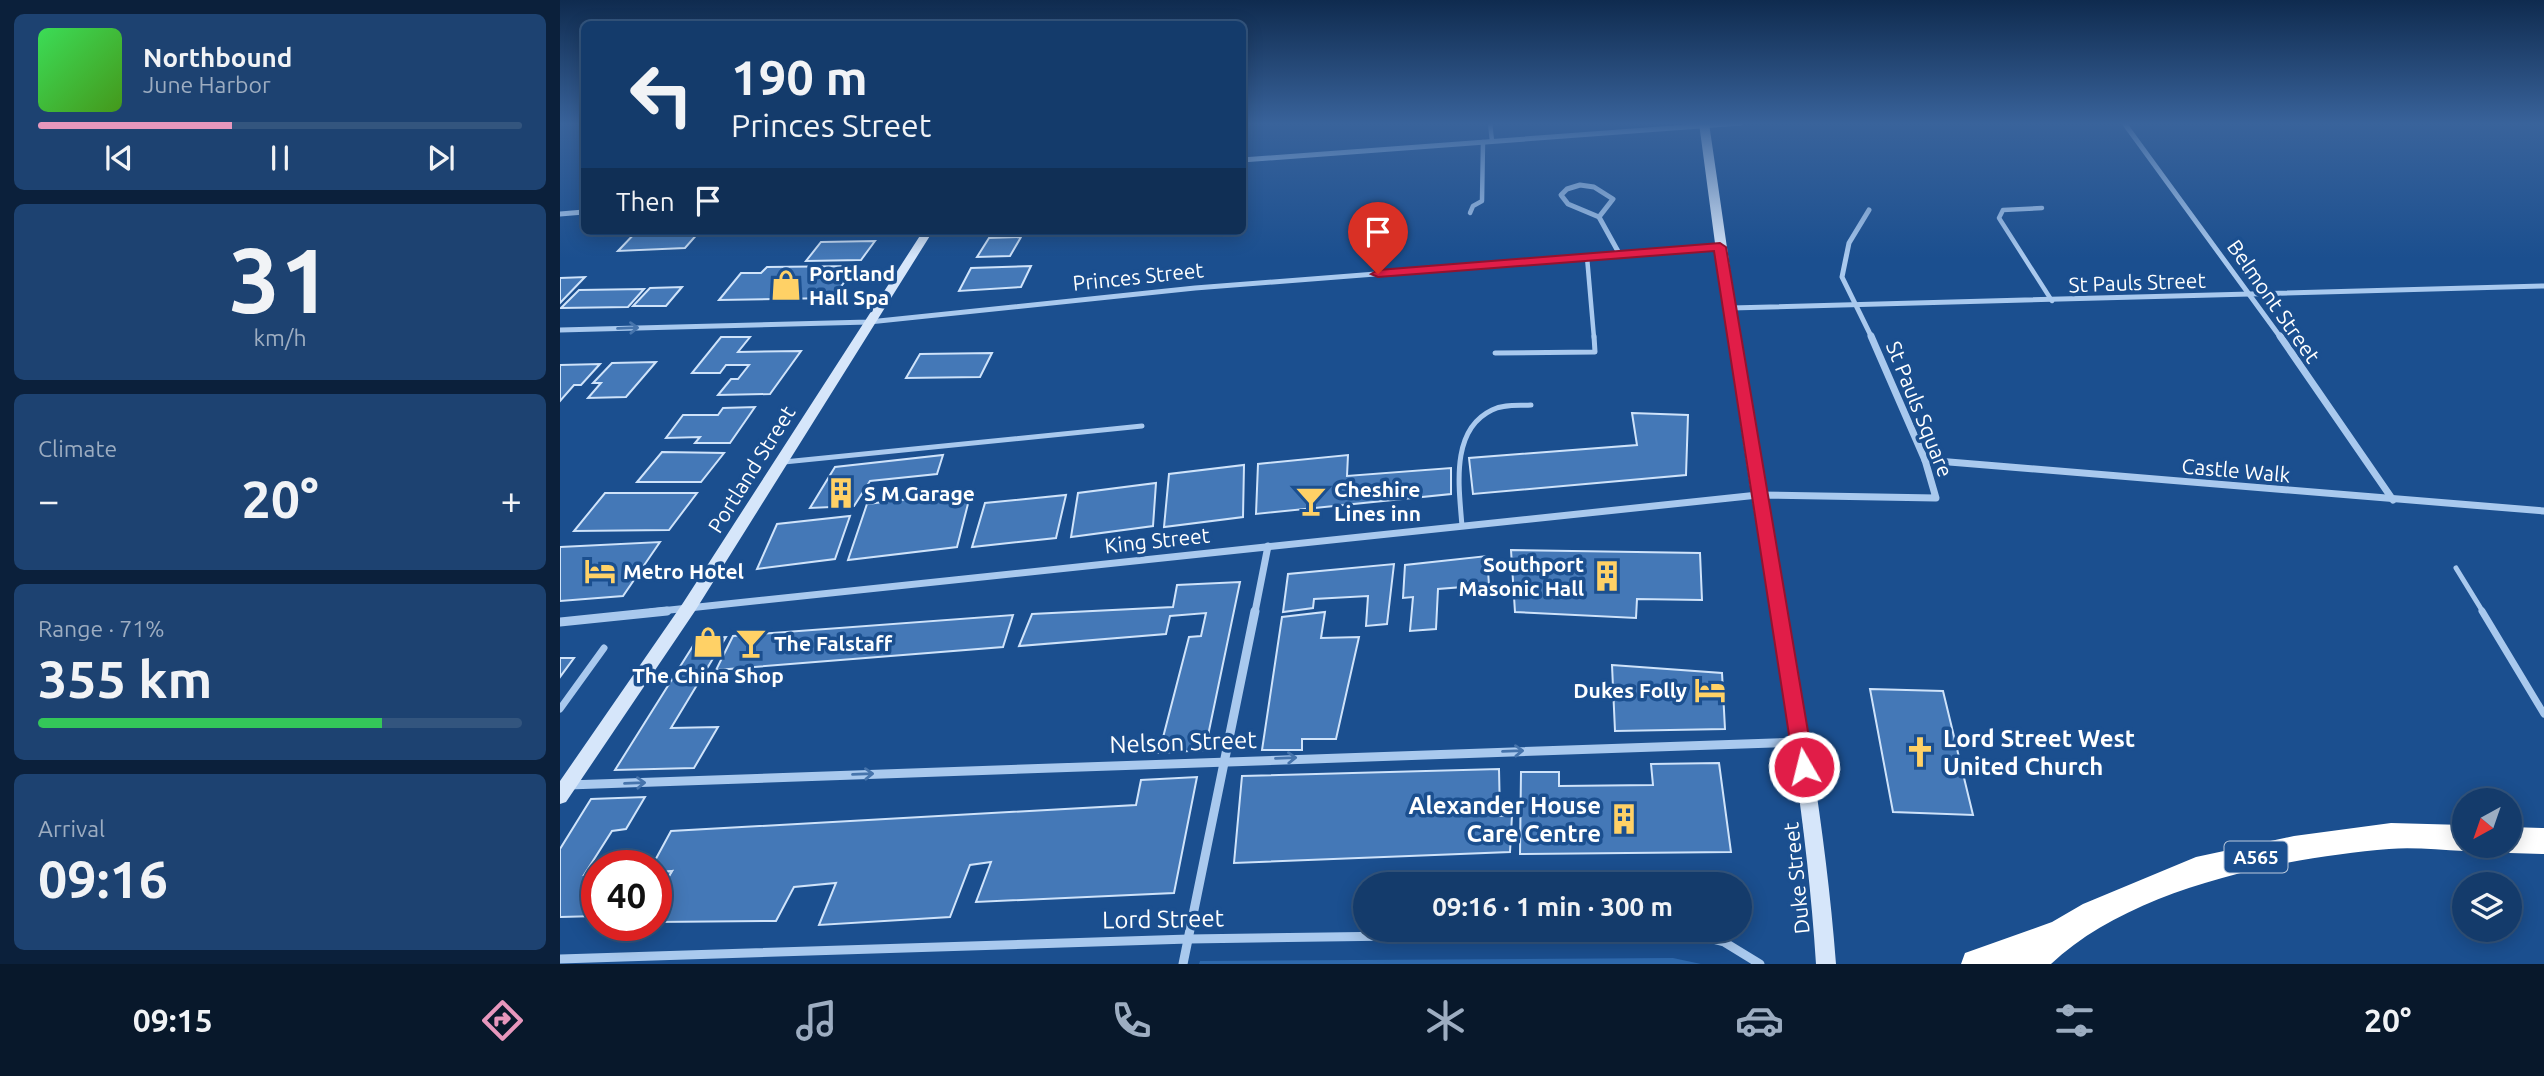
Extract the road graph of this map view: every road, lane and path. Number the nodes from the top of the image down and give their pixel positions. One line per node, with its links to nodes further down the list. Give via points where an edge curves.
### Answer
1 (1483, 168): 7 (lane, via 1482,201)
2 (1710, 168): 11 (street, Duke Street)
3 (2157, 168): 15 (street, Belmont Street)
4 (2042, 208): 16 (lane, via 2010,209 1999,218)
5 (1869, 210): 17 (street, St Pauls Square, via 1849,243 1842,277)
6 (581, 212): 8 (street)
7 (1470, 213)
8 (560, 214)
9 (1599, 217): 9 (street, via 1568,204 1561,195 1568,187 1601,189 1613,200); 12 (street)
10 (925, 235): 19 (street, Portland Street)
11 (1720, 247): 12 (street, Princes Street); 18 (street, Duke Street)
12 (1619, 255): 13 (street, Princes Street)
13 (1587, 257): 19 (street, Princes Street, via 1195,288); 21 (lane, via 1595,352)
14 (2544, 286): 15 (street, St Pauls Street)
15 (2251, 294): 16 (street, St Pauls Street); 27 (street, Belmont Street)
16 (2052, 302): 17 (street, St Pauls Street)
17 (1858, 305): 18 (street, St Pauls Street); 24 (street, St Pauls Square)
18 (1731, 308): 26 (street, Duke Street)
19 (869, 322): 20 (street, Princes Street, one-way to 19); 25 (street, Portland Street)
20 (560, 330)
21 (1495, 354)
22 (1531, 405): 29 (lane, via 1492,410 1473,426 1460,448)
23 (1142, 426): 25 (lane)
24 (1925, 460): 26 (street, St Pauls Square, via 1936,498); 27 (street, Castle Walk)
25 (780, 462): 32 (street, Portland Street)
26 (1758, 495): 29 (street, King Street); 37 (street, Duke Street)
27 (2393, 500): 28 (street, Castle Walk)
28 (2544, 511)
29 (1462, 526): 30 (street, King Street)
30 (1268, 546): 32 (street, King Street); 38 (street)
31 (2456, 568): 36 (lane)
32 (689, 607): 33 (street, King Street); 39 (street, Portland Street)
33 (560, 622)
34 (604, 648): 35 (lane)
35 (560, 709)
36 (2544, 714)
37 (1801, 742): 38 (street, Nelson Street, one-way to 37); 48 (street, Duke Street)
38 (1224, 760): 39 (street, Nelson Street, one-way to 38); 44 (street)
39 (564, 791)
40 (2452, 838): 43 (highway, A565, via 2391,836 2294,849 2196,871 2093,914)
41 (2522, 840): 42 (highway)
42 (2544, 841)
43 (2061, 933): 49 (highway, A565); 50 (highway, A565)
44 (1189, 939): 45 (street, Lord Street); 46 (street); 47 (street, Lord Street, via 1685,932 1723,941)
45 (560, 959)
46 (1183, 964)
47 (1760, 964)
48 (1826, 964)
49 (1976, 964)
50 (2029, 964)

